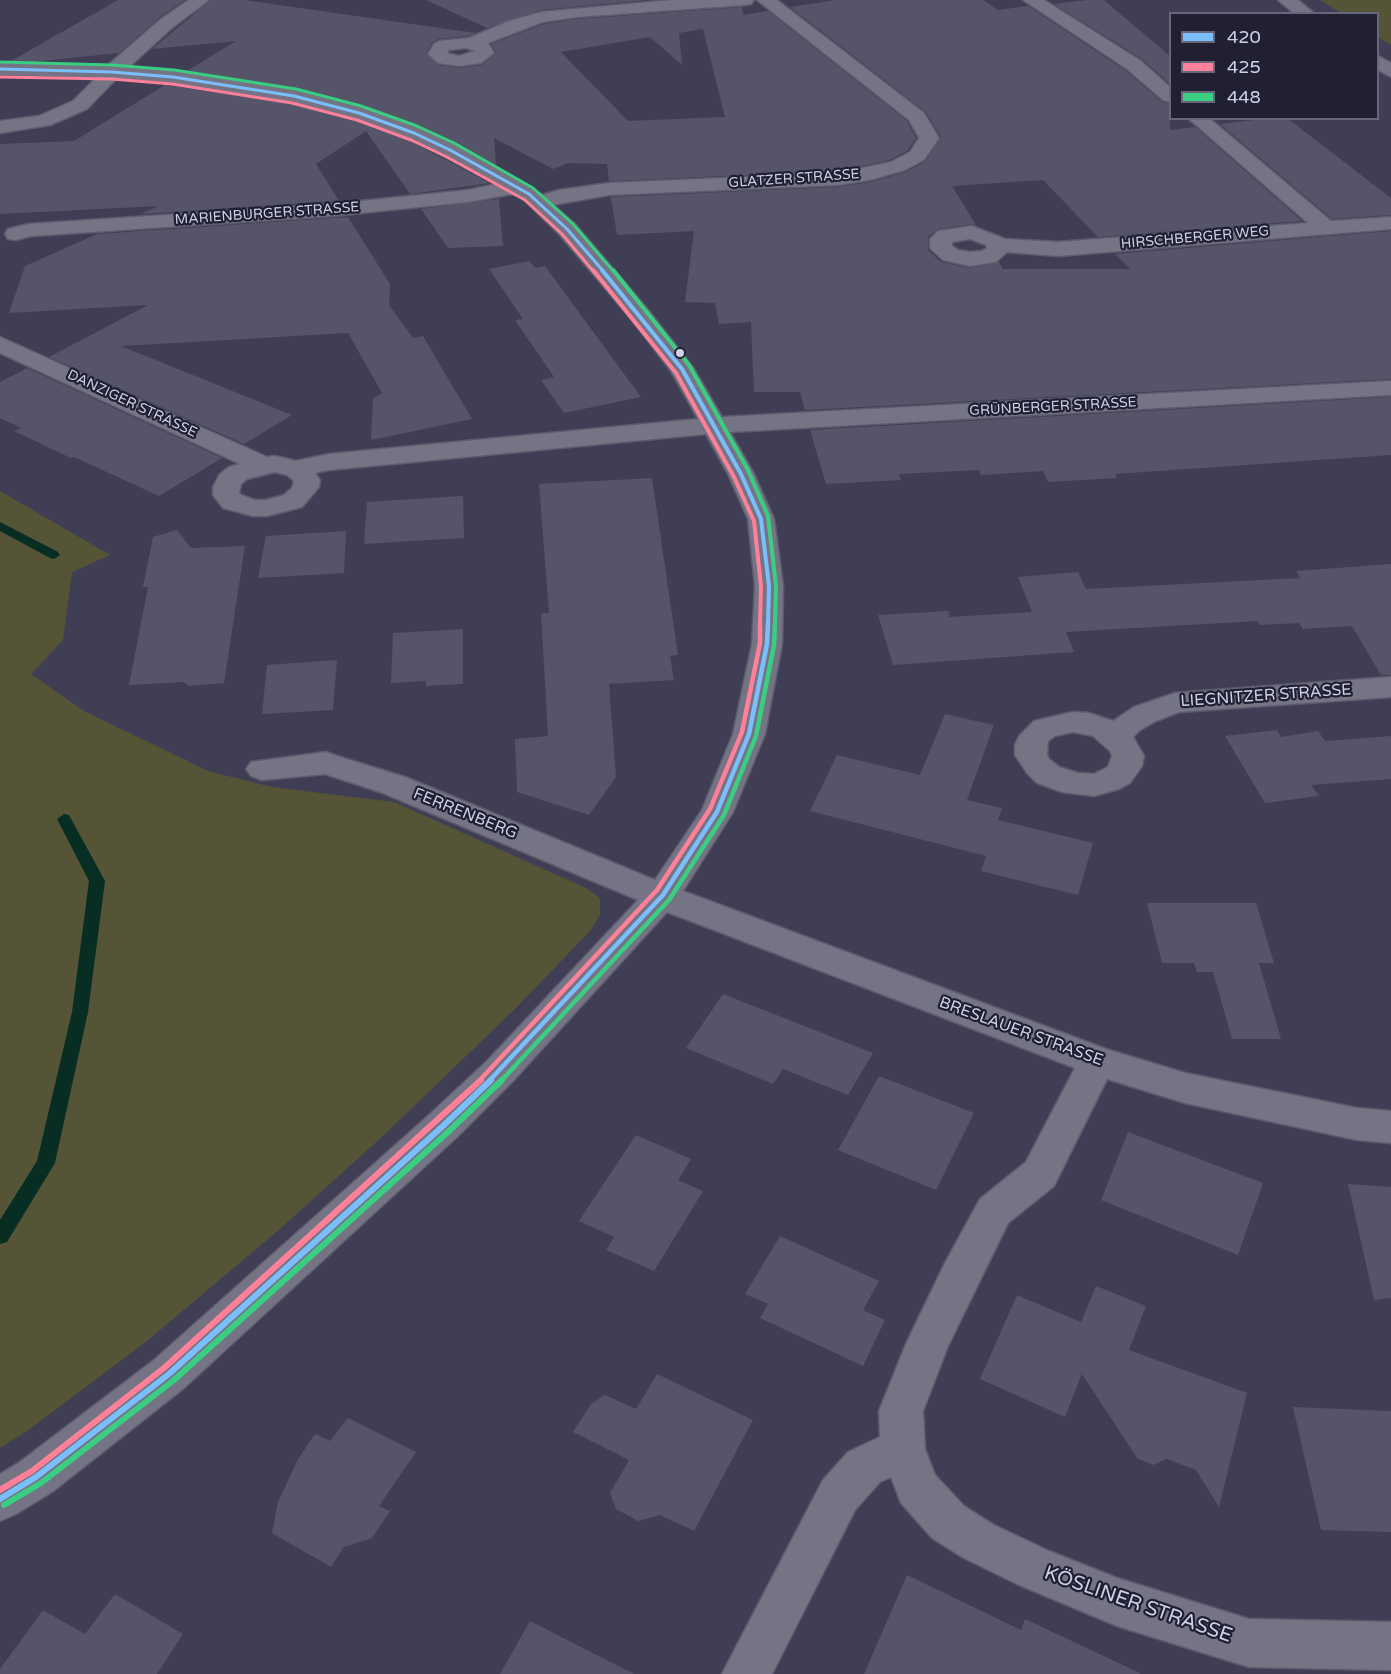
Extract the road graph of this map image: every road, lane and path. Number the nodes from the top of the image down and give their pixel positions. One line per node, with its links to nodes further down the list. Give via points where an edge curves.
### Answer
1 (200, 0): 9 (street, via 167,23)
2 (745, 0): 7 (street, via 541,17)
3 (766, 0): 14 (street, GLATZER STRASSE, via 917,117 929,138 917,156 870,174 838,178 609,189)
4 (1032, 0): 10 (street, via 1134,65)
5 (1287, 0): 6 (street)
6 (1304, 12)
7 (473, 43)
8 (0, 69): 9 (street)
9 (112, 72): 12 (street, via 80,105 62,114); 13 (street, via 238,86 359,113 414,133)
10 (1169, 95)
11 (1199, 120): 16 (street)
12 (0, 127)
13 (516, 187): 14 (street); 17 (street, MARIENBURGER STRASSE, via 332,210)
14 (540, 202): 22 (street, via 641,316 682,369)
15 (1391, 222): 16 (street, HIRSCHBERGER WEG)
16 (1325, 227): 18 (street, HIRSCHBERGER WEG, via 1058,249)
17 (8, 232): 19 (street, MARIENBURGER STRASSE, via 18,236 16,243)
18 (999, 245)
19 (0, 250)
20 (0, 344): 23 (street, DANZIGER STRASSE)
21 (1391, 388): 22 (street, GRÜNBERGER STRASSE)
22 (716, 425): 24 (street, DANZIGER STRASSE, via 340,461); 28 (street, via 761,519 769,586 767,644 749,735 717,812)
23 (262, 465): 24 (street, DANZIGER STRASSE); 24 (street, DANZIGER STRASSE, via 230,480 226,495 232,502 267,508 292,501 306,487 307,480)
24 (296, 469)
25 (1391, 687): 26 (street, LIEGNITZER STRASSE, via 1175,703 1145,714)
26 (1116, 736)
27 (262, 769): 28 (street, FERRENBERG, via 326,762 394,785)
28 (663, 895): 29 (street, BRESLAUER STRASSE); 32 (street, via 500,1071 443,1126 169,1374 36,1477)
29 (1097, 1061): 30 (street, BRESLAUER STRASSE, via 1185,1088 1357,1124); 31 (street, KÖSLINER STRASSE, via 1040,1174 994,1211 960,1276 927,1344 902,1410)
30 (1391, 1127)
31 (903, 1449): 33 (street, KÖSLINER STRASSE, via 917,1488 948,1522 1015,1559 1117,1602 1249,1643); 34 (street, via 864,1467 839,1495)
32 (0, 1499)
33 (1391, 1646)
34 (746, 1674)

